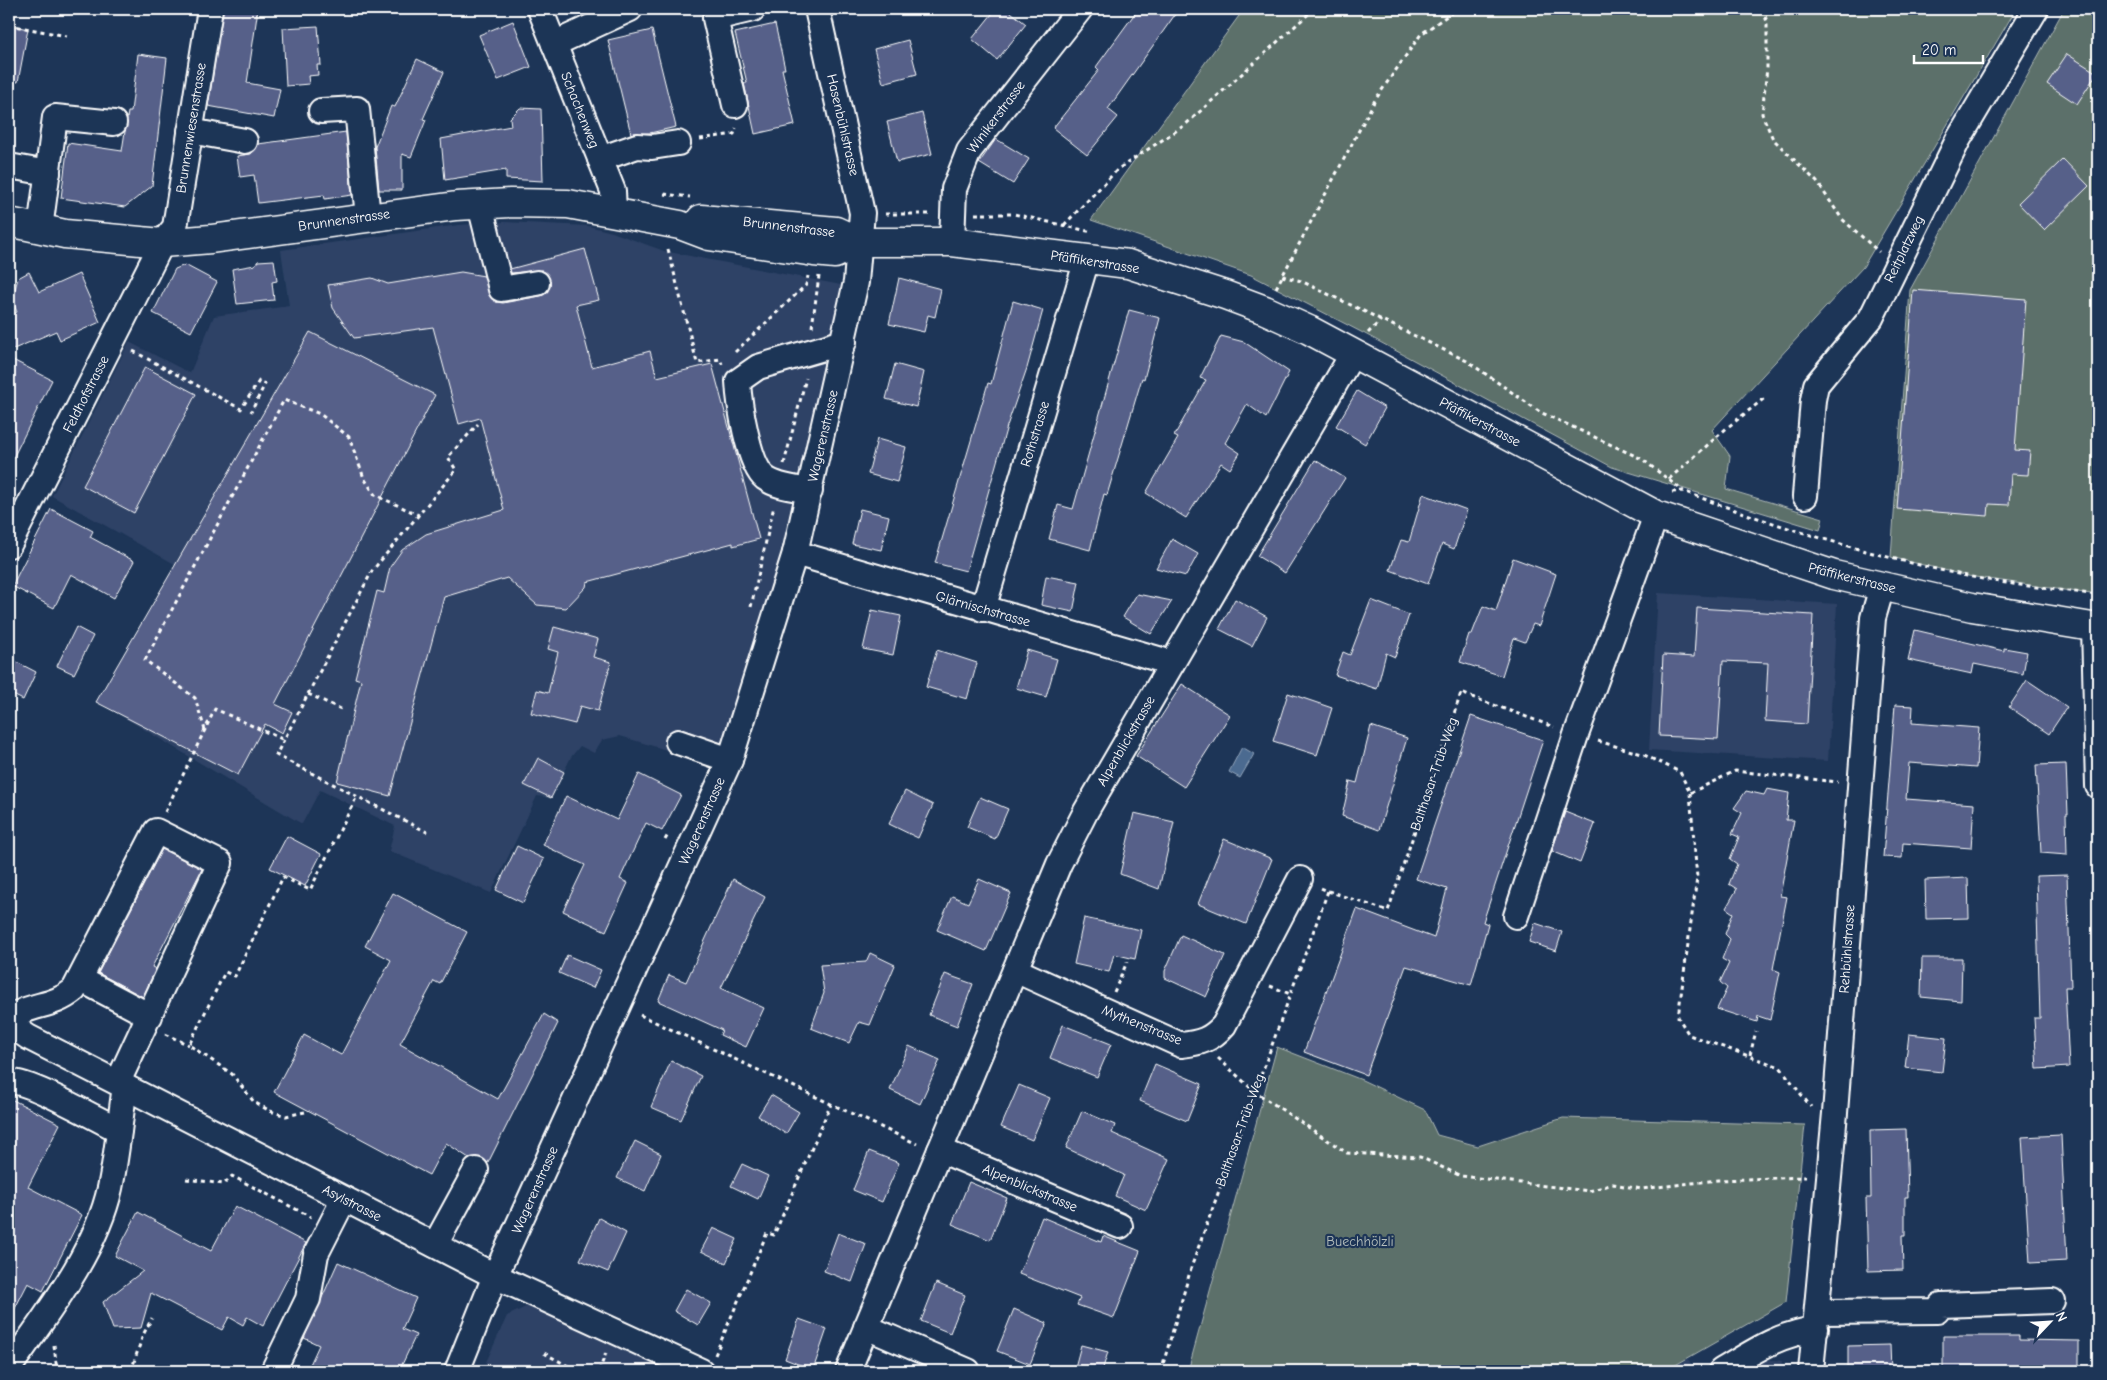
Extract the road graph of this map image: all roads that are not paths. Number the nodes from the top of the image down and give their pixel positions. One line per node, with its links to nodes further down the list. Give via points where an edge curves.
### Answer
1 (210, 9): 13 (street, Brunnenwiesenstrasse)
2 (540, 9): 9 (street, Schachenweg)
3 (630, 9): 9 (street)
4 (753, 9): 8 (street)
5 (817, 9): 24 (street, Hasenbühlstrasse, via 862,213)
6 (1080, 9): 25 (street, Winikerstrasse, via 969,151 954,189)
7 (2036, 9): 32 (street, Reitplatzweg, via 1958,140 1871,318 1816,385)
8 (714, 13): 11 (street)
9 (554, 44): 16 (street, Schachenweg)
10 (321, 110): 21 (street, via 357,109)
11 (736, 116)
12 (114, 124): 18 (street, via 54,117)
13 (190, 131): 14 (street); 26 (street, Brunnenwiesenstrasse, via 175,227)
14 (245, 141)
15 (678, 143): 16 (street, via 637,146)
16 (600, 159): 20 (street, Schachenweg, via 613,191)
17 (9, 166): 18 (street)
18 (48, 173): 23 (street)
19 (480, 205): 20 (main road, Brunnenstrasse, via 568,204); 21 (main road, Brunnenstrasse); 28 (street, via 501,289)
20 (614, 212): 24 (main road, Brunnenstrasse, via 680,225 709,236 835,254)
21 (368, 217): 26 (main road, Brunnenstrasse)
22 (9, 222): 23 (main road, Brunnenstrasse)
23 (40, 229): 26 (main road, Brunnenstrasse)
24 (860, 242): 25 (main road, Pfäffikerstrasse); 29 (street, Wagerenstrasse)
25 (952, 242): 27 (main road, Pfäffikerstrasse)
26 (162, 243): 34 (street, Feldhofstrasse)
27 (1087, 259): 30 (main road, Pfäffikerstrasse, via 1128,264 1184,280); 37 (street, Rothstrasse)
28 (537, 283)
29 (844, 342): 31 (street, Wagerenstrasse); 31 (street, via 758,367 738,381 753,459 764,477)
30 (1357, 346): 33 (main road, Pfäffikerstrasse); 39 (street, Alpenblickstrasse)
31 (810, 491): 35 (street, Wagerenstrasse)
32 (1805, 496)
33 (1656, 515): 36 (main road, Pfäffikerstrasse, via 1780,559); 44 (street, via 1576,735)
34 (9, 545)
35 (795, 553): 37 (street, Glärnischstrasse); 41 (street, Wagerenstrasse)
36 (1882, 587): 38 (main road, Pfäffikerstrasse, via 1972,607); 59 (street, Rehbühlstrasse, via 1873,618)
37 (983, 609): 39 (street, Glärnischstrasse)
38 (2096, 628): 42 (street)
39 (1172, 663): 45 (street, Alpenblickstrasse, via 1063,856)
40 (678, 742): 41 (street)
41 (730, 760): 57 (street, Wagerenstrasse)
42 (2098, 786)
43 (1300, 879): 45 (street, Mythenstrasse, via 1224,1025 1214,1036 1200,1043 1181,1045)
44 (1516, 916)
45 (1015, 970): 52 (street, Alpenblickstrasse)
46 (80, 979): 47 (street); 47 (street, via 156,831 220,863); 48 (street, via 64,998 21,1011)
47 (150, 1016): 50 (street)
48 (9, 1022): 50 (street, Asylstrasse, via 28,1037)
49 (9, 1082): 51 (street, via 16,1081 45,1093)
50 (122, 1084): 51 (street); 54 (street, Asylstrasse)
51 (119, 1130): 62 (street, via 110,1190 98,1224 67,1285)
52 (939, 1152): 55 (street, Alpenblickstrasse); 60 (street, Alpenblickstrasse)
53 (476, 1170): 56 (street)
54 (344, 1199): 56 (street, Asylstrasse); 63 (street, via 316,1254 308,1299)
55 (1120, 1226)
56 (435, 1246): 57 (street, Asylstrasse)
57 (495, 1276): 61 (street, Asylstrasse); 64 (street, Wagerenstrasse)
58 (2052, 1301): 59 (street, via 1941,1306 1936,1310)
59 (1817, 1320): 67 (street); 68 (street, Rehbühlstrasse)
60 (866, 1327): 65 (street, Alpenblickstrasse); 66 (street)
61 (706, 1367)
62 (9, 1368)
63 (273, 1371)
64 (457, 1371)
65 (848, 1371)
66 (968, 1371)
67 (1720, 1371)
68 (1811, 1371)

